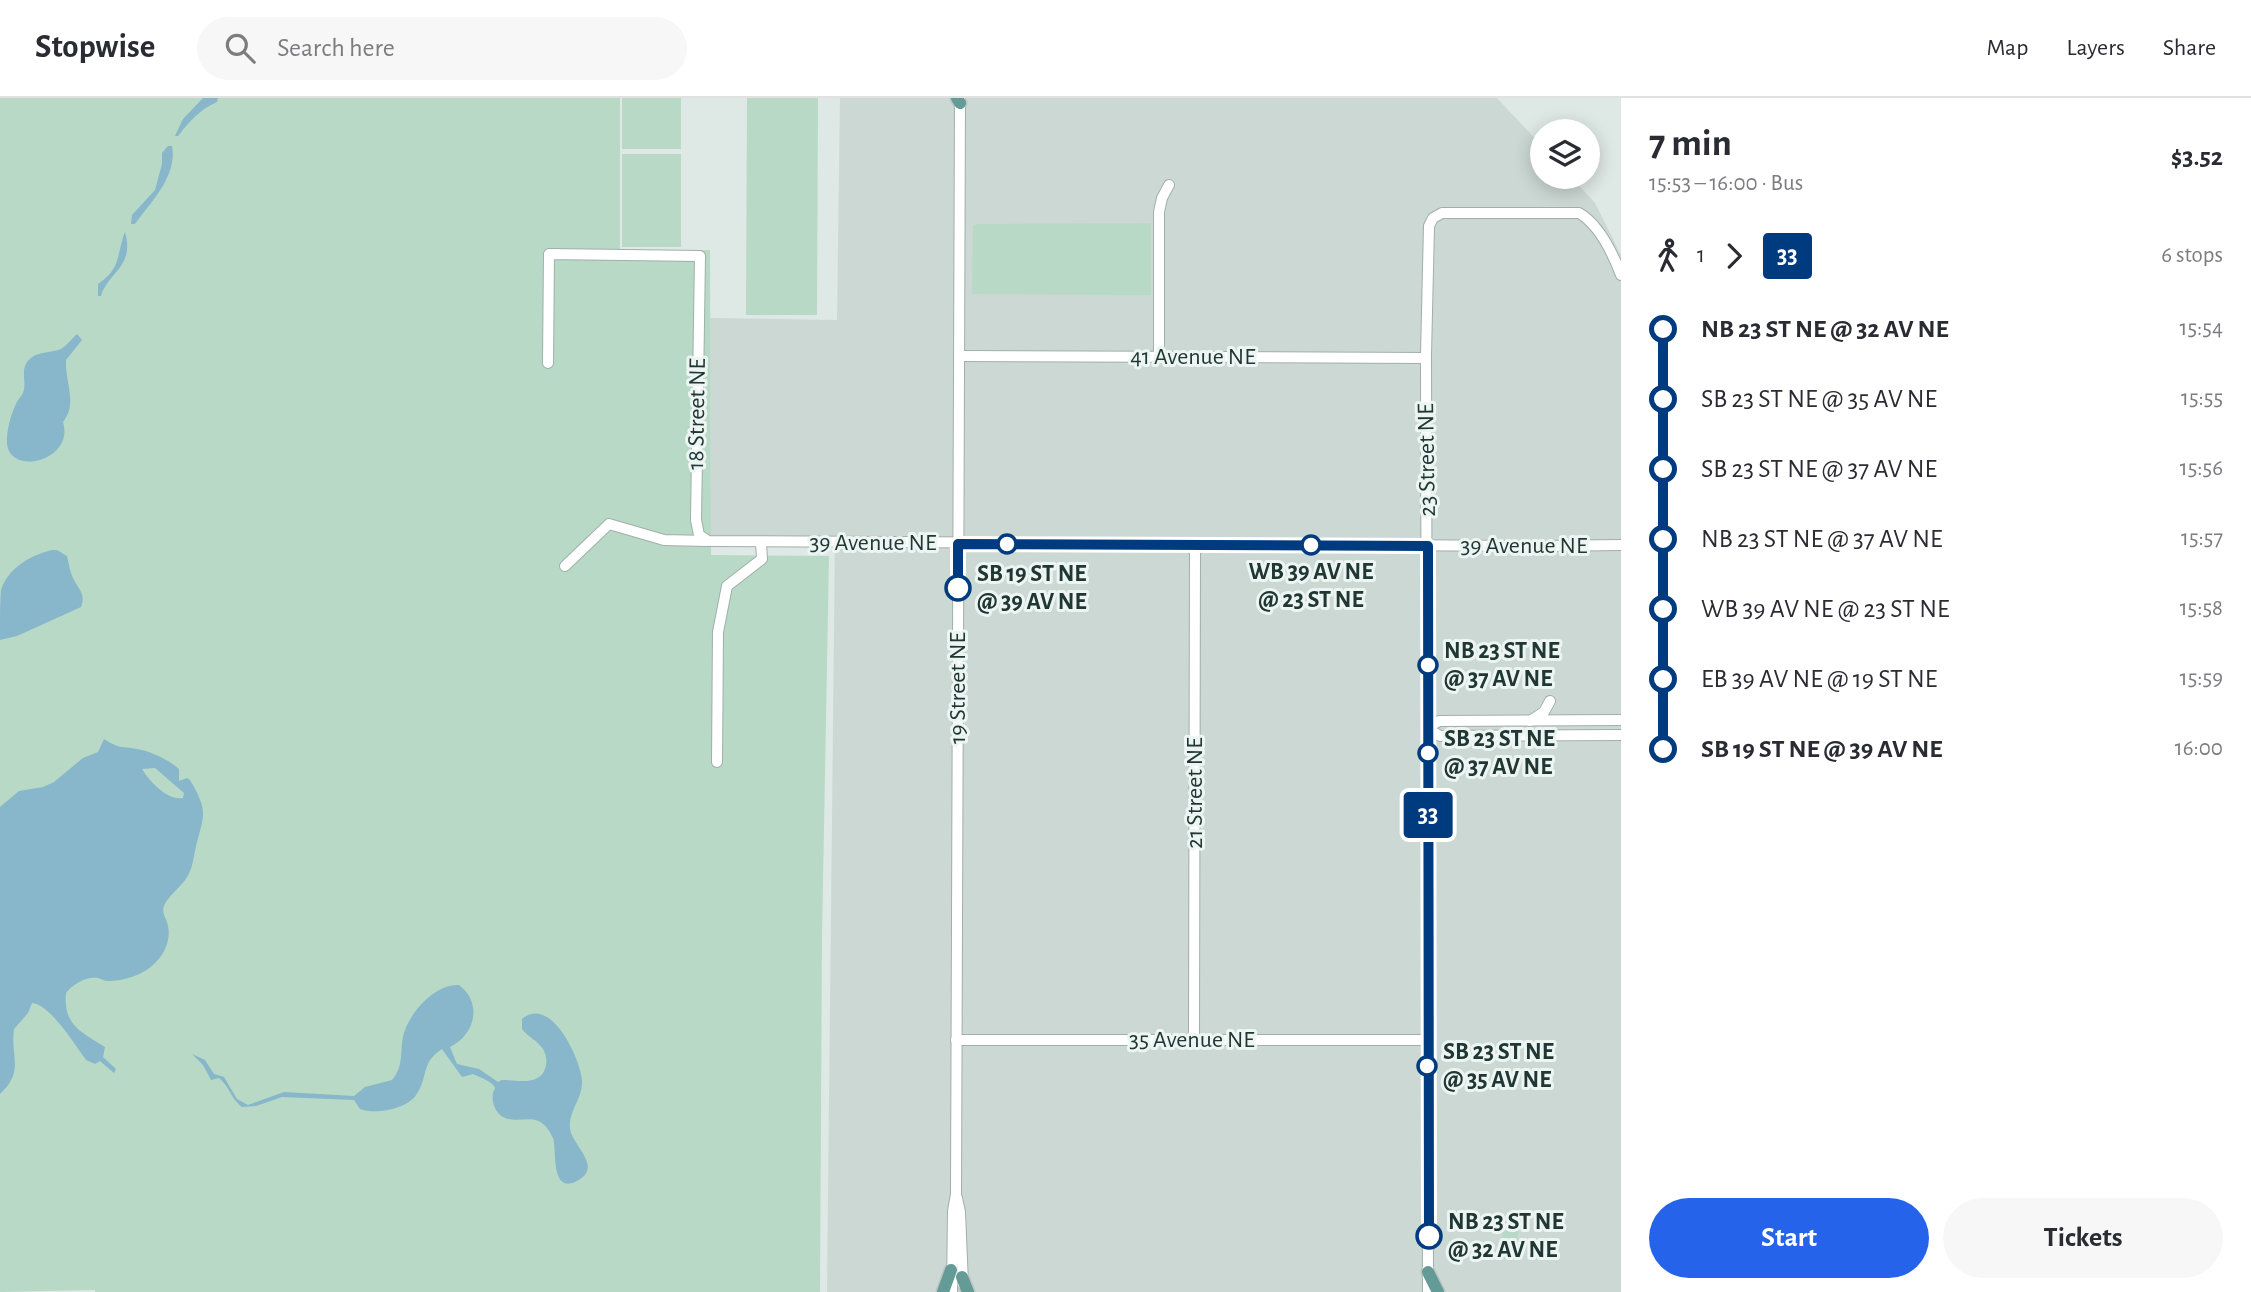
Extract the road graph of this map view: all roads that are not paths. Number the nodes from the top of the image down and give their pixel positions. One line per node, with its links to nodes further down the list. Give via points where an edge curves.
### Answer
1 (959, 100): 4 (street, 19 Street NE)
2 (1169, 185): 5 (street, via 1159,212)
3 (1621, 275): 6 (street, 23 Street NE, via 1598,231 1579,213 1442,213 1433,218 1427,238)
4 (959, 356): 5 (street, 41 Avenue NE); 10 (street, 19 Street NE)
5 (1159, 357): 6 (street, 41 Avenue NE)
6 (1426, 358): 13 (street, 23 Street NE)
7 (548, 363): 8 (street, 18 Street NE, via 549,254 700,256 695,520 699,536)
8 (712, 542): 9 (street, 39 Avenue NE); 14 (street, 39 Avenue NE, via 664,540 609,524)
9 (761, 543): 10 (street, 39 Avenue NE); 22 (street, via 762,559 727,586 718,632)
10 (958, 544): 11 (street, 39 Avenue NE); 23 (street, 19 Street NE)
11 (1195, 545): 13 (street, 39 Avenue NE); 24 (street, 21 Street NE)
12 (1620, 545): 13 (street, 39 Avenue NE)
13 (1428, 546): 19 (street, 23 Street NE)
14 (565, 566)
15 (1550, 701): 17 (street, via 1544,712)
16 (1621, 720): 18 (street)
17 (1530, 721): 18 (street); 19 (street, via 1439,721)
18 (1550, 721): 20 (street, via 1542,729)
19 (1427, 728): 20 (street, via 1440,736); 25 (street, 23 Street NE)
20 (1497, 735): 21 (street)
21 (1621, 735)
22 (716, 762)
23 (956, 1040): 24 (street, 35 Avenue NE); 27 (street, 19 Street NE, via 953,1212)
24 (1194, 1040): 25 (street, 35 Avenue NE)
25 (1427, 1040): 26 (street, 23 Street NE)
26 (1428, 1272): 32 (street, 23 Street NE); 33 (main road)
27 (957, 1274): 28 (main road); 29 (street, 19 Street NE); 30 (street, 19 Street NE); 31 (main road)
28 (943, 1292)
29 (952, 1292)
30 (963, 1292)
31 (968, 1292)
32 (1428, 1292)
33 (1438, 1292)

